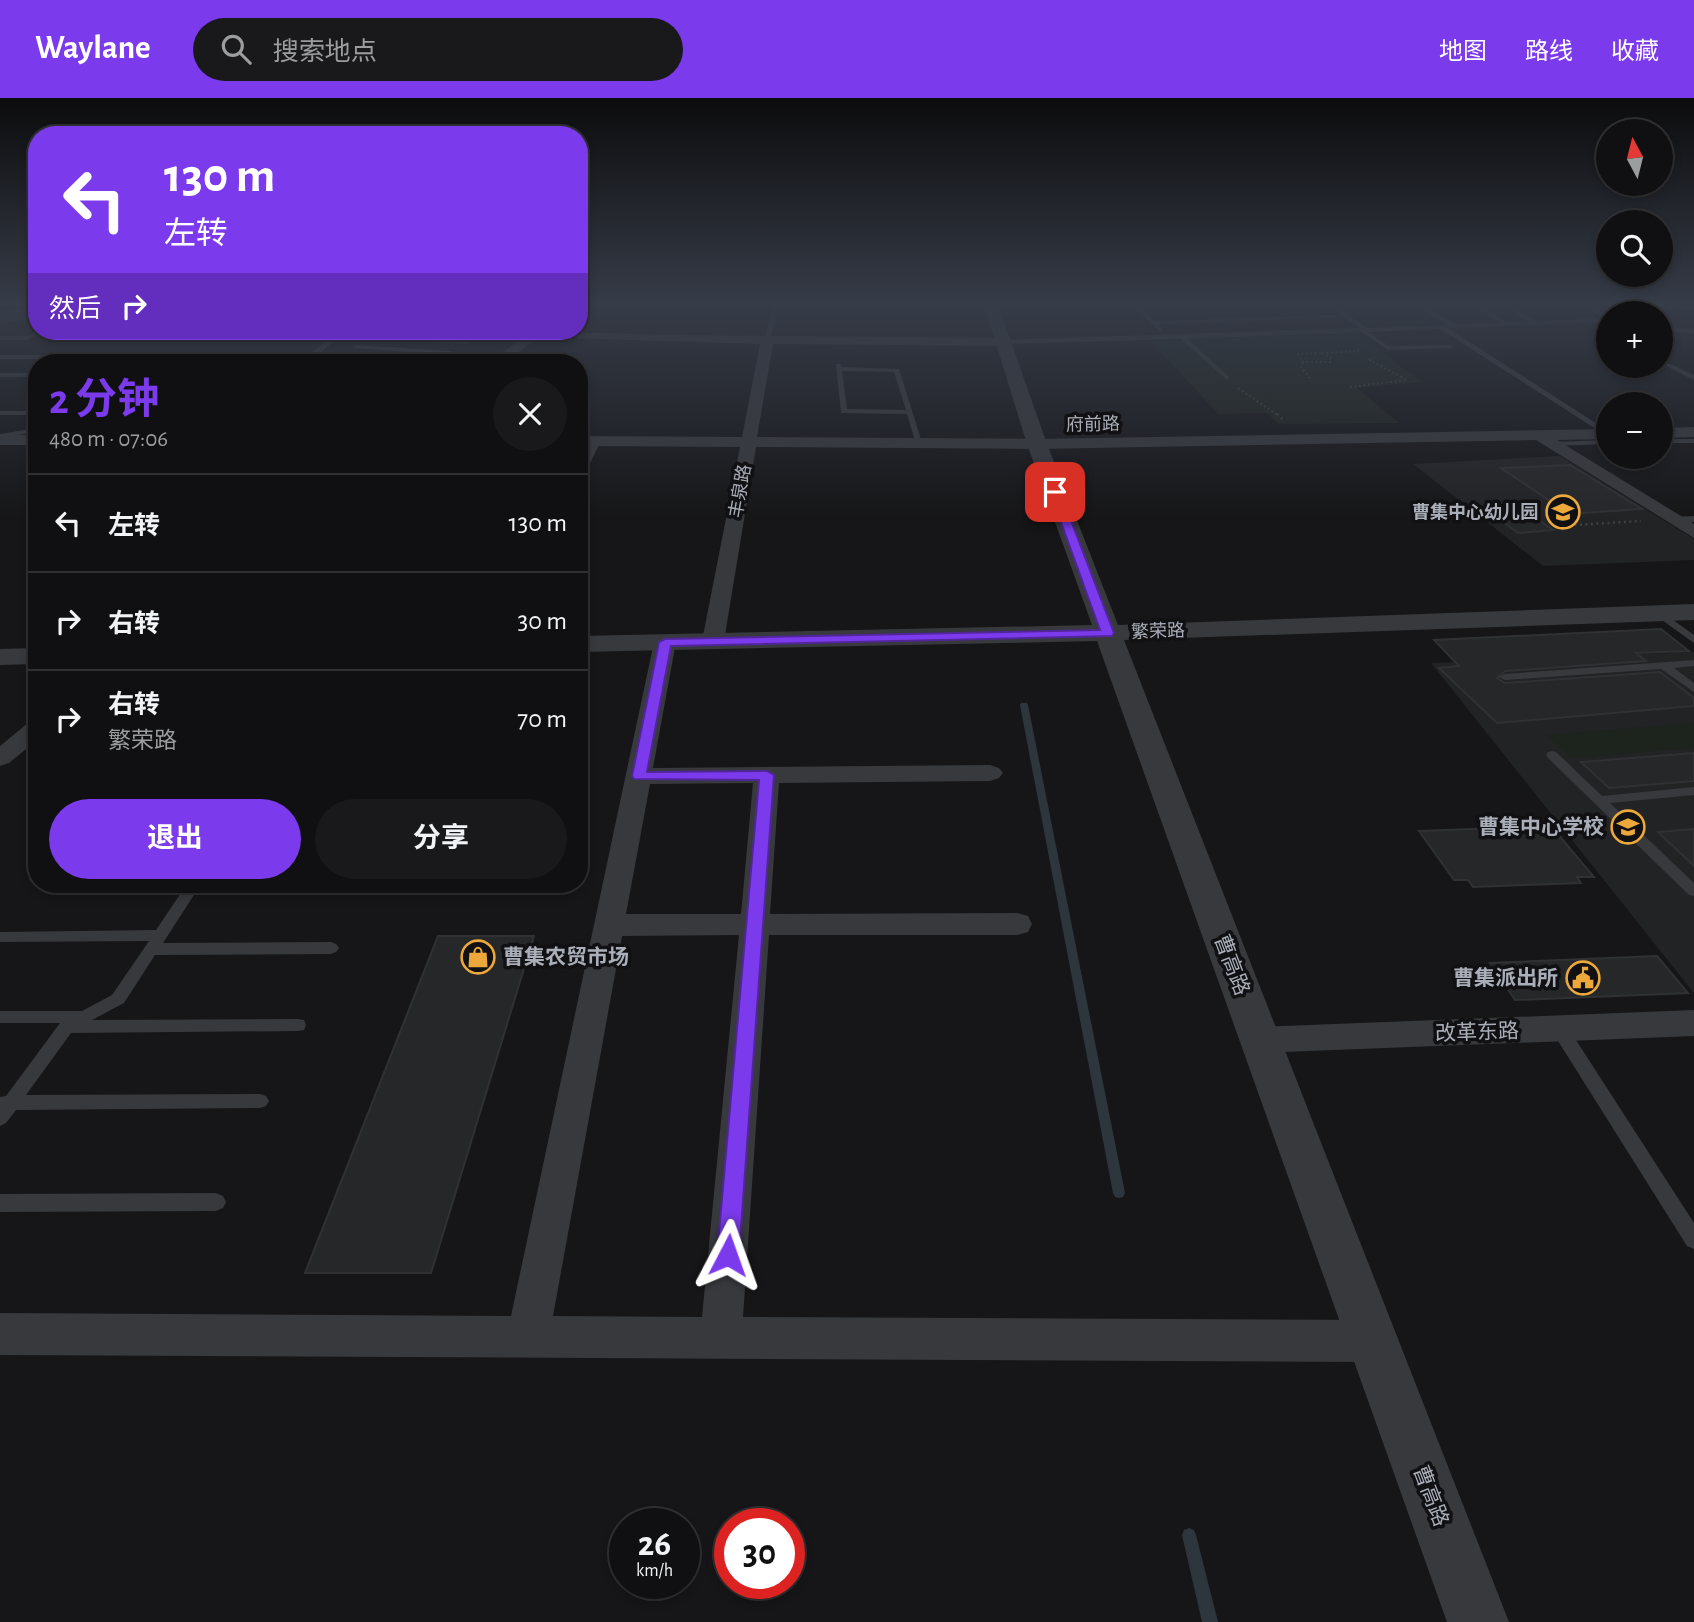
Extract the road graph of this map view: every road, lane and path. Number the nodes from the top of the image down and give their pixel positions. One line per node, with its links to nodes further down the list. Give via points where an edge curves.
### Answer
1 (761, 376): 26 (street, 丰泉路)
2 (839, 376): 11 (lane, via 844,411)
3 (899, 376): 11 (lane)
4 (1015, 376): 28 (street, 曹高路)
5 (1308, 376): 9 (path)
6 (1403, 376): 10 (path, via 1407,380)
7 (1516, 376): 15 (lane)
8 (1227, 378): 14 (path, via 1251,401 1270,407)
9 (1312, 381)
10 (1350, 387)
11 (910, 411): 27 (lane)
12 (0, 413): 13 (lane)
13 (28, 413)
14 (1284, 422)
15 (1596, 429)
16 (1694, 432): 17 (street)
17 (1673, 433)
18 (28, 435): 20 (street)
19 (1596, 437): 21 (street, 府前路)
20 (0, 438)
21 (1546, 439): 28 (street, 府前路); 31 (street)
22 (588, 441): 23 (street, 府前路)
23 (597, 441): 26 (street, 府前路); 29 (lane)
24 (1673, 441): 25 (lane)
25 (1694, 441)
26 (749, 442): 27 (street, 府前路); 38 (street, 丰泉路)
27 (920, 444): 28 (street, 府前路)
28 (1037, 444): 36 (street, 曹高路)
29 (588, 459)
30 (1694, 519): 31 (lane)
31 (1674, 520): 32 (path); 33 (street)
32 (1558, 526)
33 (1694, 532)
34 (1694, 611): 35 (street, 繁荣路)
35 (1659, 613): 36 (street, 繁荣路); 37 (lane)
36 (1108, 633): 38 (street, 繁荣路); 69 (street, 曹高路)
37 (1694, 640)
38 (713, 641): 39 (street, 繁荣路)
39 (665, 642): 40 (street, 繁荣路); 52 (street)
40 (588, 644)
41 (28, 656): 42 (street)
42 (0, 657)
43 (1694, 663): 44 (lane)
44 (1662, 665): 45 (lane); 46 (lane)
45 (1505, 677)
46 (1694, 689)
47 (28, 735): 49 (street)
48 (1552, 755): 54 (lane)
49 (0, 758)
50 (990, 773): 51 (street)
51 (767, 775): 52 (street); 58 (street)
52 (639, 776): 57 (street)
53 (1694, 792): 54 (lane)
54 (1599, 800): 55 (lane)
55 (1694, 891)
56 (188, 893): 61 (lane)
57 (610, 925): 58 (street); 77 (street)
58 (755, 925): 59 (street); 78 (street)
59 (1017, 925)
60 (0, 937): 61 (lane)
61 (155, 942): 62 (lane); 64 (lane, via 118,999)
62 (331, 948)
63 (0, 1017): 64 (lane)
64 (85, 1017): 67 (lane)
65 (1694, 1023): 68 (street, 改革东路)
66 (298, 1025): 67 (lane)
67 (66, 1027): 71 (lane)
68 (1559, 1028): 69 (street, 改革东路); 75 (lane)
69 (1260, 1040): 79 (street, 曹高路)
70 (260, 1101): 71 (lane)
71 (6, 1103): 72 (lane)
72 (0, 1118)
73 (216, 1202): 74 (lane)
74 (0, 1203)
75 (1694, 1240)
76 (0, 1334): 77 (street)
77 (528, 1336): 78 (street)
78 (721, 1338): 79 (street)
79 (1373, 1341): 80 (street, 曹高路)
80 (1478, 1622)

